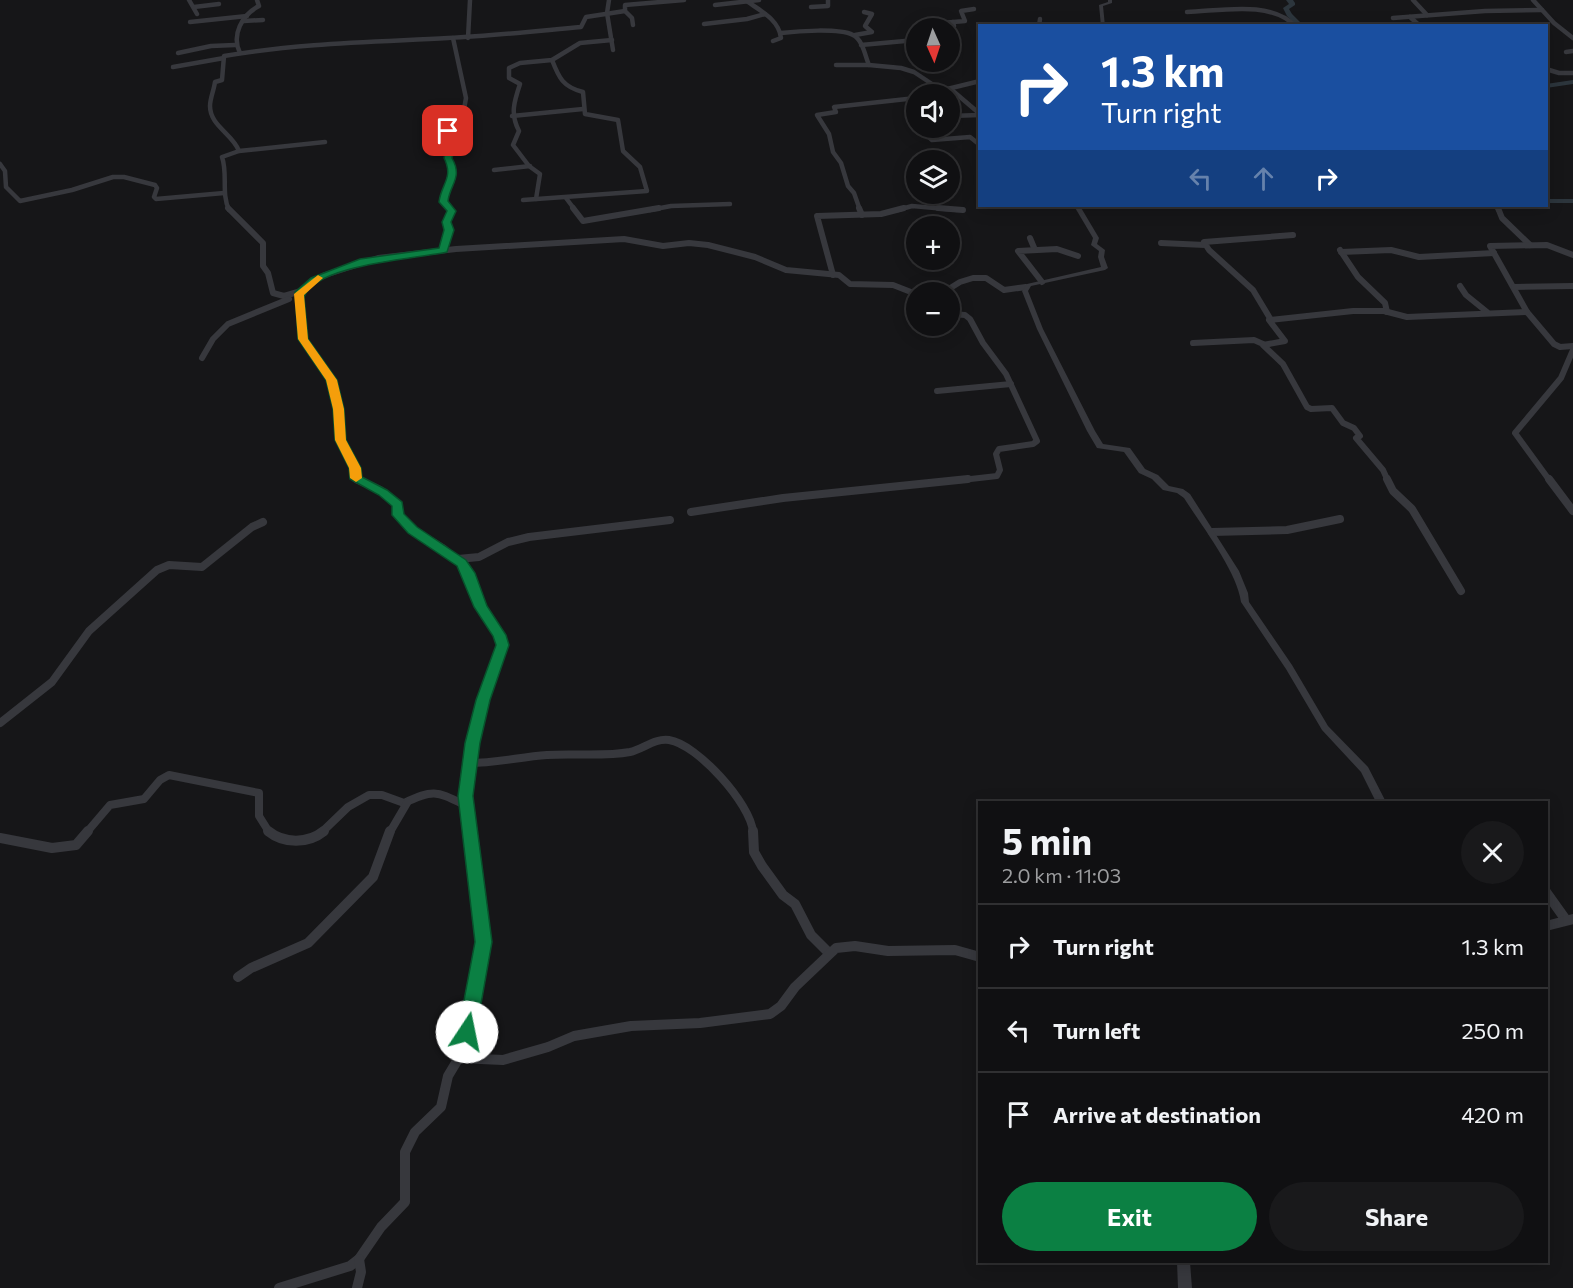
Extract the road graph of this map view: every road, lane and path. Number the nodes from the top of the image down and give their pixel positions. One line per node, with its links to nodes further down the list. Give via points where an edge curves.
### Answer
1 (189, 0): 14 (street)
2 (257, 0): 27 (street, via 259,6)
3 (470, 0): 41 (street)
4 (609, 0): 23 (street)
5 (684, 0): 17 (street, via 629,4)
6 (759, 0): 11 (street)
7 (828, 0): 15 (street, via 828,6)
8 (1110, 0): 35 (street, via 1101,5)
9 (1413, 0): 25 (street)
10 (1533, 0): 18 (street)
11 (747, 1): 13 (street); 24 (street)
12 (217, 2): 14 (street); 22 (street)
13 (715, 5)
14 (194, 7): 21 (street)
15 (811, 7)
16 (974, 9): 31 (street, via 962,10 965,21)
17 (625, 10): 23 (street); 38 (street)
18 (1542, 10): 25 (street); 43 (street)
19 (864, 12): 40 (street, via 872,14 865,26 872,32)
20 (1187, 12): 36 (street, via 1273,10 1287,15)
21 (197, 14)
22 (221, 14): 27 (street); 32 (street)
23 (607, 14): 41 (street, via 586,17 581,27); 44 (street)
24 (765, 14): 33 (street); 39 (street)
25 (1428, 15): 26 (street)
26 (1410, 17): 28 (street); 37 (street)
27 (246, 18): 30 (street); 47 (street)
28 (1393, 18)
29 (1040, 19): 34 (street)
30 (263, 20)
31 (960, 21)
32 (190, 22)
33 (704, 24)
34 (1039, 24)
35 (1102, 24)
36 (1294, 24)
37 (1418, 24)
38 (633, 25)
39 (781, 33): 40 (street, via 813,30); 45 (street, via 781,38)
40 (855, 35): 48 (street)
41 (468, 37): 42 (street)
42 (453, 38): 53 (street, via 339,42); 94 (street, via 466,98 466,126 448,131 452,183 444,202 452,211)
43 (1573, 38)
44 (612, 40): 49 (street); 55 (street, via 580,43)
45 (773, 40)
46 (906, 41): 48 (street)
47 (235, 45): 52 (street); 53 (street)
48 (861, 45): 57 (street)
49 (613, 50)
50 (1573, 51): 51 (street)
51 (1566, 52)
52 (178, 53)
53 (240, 53): 54 (street)
54 (224, 58): 58 (street); 76 (street, via 222,80 215,82 210,109 219,127 236,141)
55 (552, 60): 66 (street, via 563,86 584,92); 70 (street, via 509,68 509,78 520,84)
56 (836, 65): 57 (street)
57 (869, 65): 62 (street, via 903,68)
58 (173, 67)
59 (1548, 70): 60 (street)
60 (1573, 73)
61 (978, 82): 63 (street)
62 (932, 84)
63 (960, 86)
64 (960, 97): 67 (street)
65 (906, 99): 88 (street, via 834,107 836,112 817,115 829,134 830,146)
66 (583, 109): 70 (street); 81 (street, via 589,117 618,120 621,146 629,160 640,167 647,191)
67 (978, 112)
68 (978, 114): 69 (street)
69 (960, 115)
70 (512, 116): 78 (street, via 519,131 514,148)
71 (930, 138): 72 (street)
72 (957, 138)
73 (960, 138): 75 (street, via 970,137)
74 (325, 142): 76 (street)
75 (978, 143)
76 (239, 151): 80 (street, via 222,157 228,179)
77 (0, 164): 80 (street, via 5,171 6,187 22,201 121,177 155,185 156,199)
78 (530, 166): 79 (street); 82 (street, via 540,174)
79 (494, 170)
80 (224, 193): 107 (street, via 230,212 263,243 263,266 273,293)
81 (566, 198): 82 (street); 84 (street, via 583,221 671,206)
82 (536, 199): 83 (street)
83 (523, 200)
84 (730, 204)
85 (1078, 207): 101 (street, via 1096,237 1094,245 1102,250 1105,268)
86 (1497, 207): 92 (street, via 1498,214)
87 (963, 210): 88 (street, via 912,206 885,214)
88 (862, 215): 99 (street, via 816,217)
89 (1293, 235): 93 (street, via 1213,240 1205,241)
90 (1030, 238): 95 (street)
91 (1161, 243): 93 (street)
92 (1530, 244): 96 (street, via 1490,246); 97 (street, via 1547,244)
93 (1205, 245): 112 (street, via 1253,290)
94 (444, 250): 99 (street, via 633,239 663,246 708,245 786,270); 107 (street, via 364,261 319,278)
95 (1035, 250): 98 (street, via 1057,249); 101 (street, via 1018,251)
96 (1494, 253): 103 (street); 108 (street, via 1415,257 1391,250 1340,250 1358,277 1385,303)
97 (1573, 255)
98 (1077, 256)
99 (833, 275): 106 (street, via 848,283)
100 (955, 282): 105 (street, via 992,282 1004,290)
101 (1042, 282): 105 (street)
102 (1460, 286): 109 (street)
103 (1515, 286): 104 (street); 110 (street)
104 (1573, 286)
105 (1026, 287): 124 (street, via 1041,329 1098,444 1128,450 1142,471 1166,488 1187,496)
106 (906, 289)
107 (300, 293): 116 (street, via 228,324); 125 (street, via 303,339 332,380 340,440 355,468 356,479 383,492 398,504 398,515 412,530)
108 (1387, 312): 109 (street, via 1404,318); 112 (street)
109 (1487, 312): 110 (street)
110 (1527, 312): 115 (street, via 1554,344)
111 (960, 315): 117 (street, via 970,319)
112 (1270, 320): 114 (street, via 1285,341)
113 (1193, 343): 114 (street, via 1254,340)
114 (1263, 344): 126 (street, via 1283,364 1307,407 1332,408 1343,423 1357,431 1360,436 1356,438 1383,470 1393,491 1412,509)
115 (1573, 348): 119 (street, via 1561,378 1515,433)
116 (202, 358)
117 (1011, 384): 118 (street); 120 (street, via 1037,442 999,449 996,454 1000,470 995,477 783,498)
118 (937, 392)
119 (1573, 511)
120 (691, 512)
121 (1341, 519): 124 (street, via 1268,531)
122 (670, 520): 125 (street, via 529,537 479,556)
123 (263, 522): 127 (street, via 202,567 169,565 157,570 89,630 52,682)
124 (1212, 532): 129 (street, via 1239,579 1245,602 1325,728 1365,770)
125 (458, 559): 128 (street, via 466,567 502,645 483,700)
126 (1461, 591)
127 (0, 723)
128 (469, 763): 131 (street); 136 (street, via 630,752 657,741 689,748 719,775 741,804 755,833 754,852 762,866 783,895 795,904 811,935)
129 (1380, 801)
130 (407, 803): 131 (street, via 423,794 438,792); 132 (street, via 369,794 343,810 320,834 306,840 289,840 272,836 263,826 258,811 259,793 169,775 144,799 110,805 76,845 52,848); 138 (street, via 392,826 373,877 308,943)
131 (465, 805): 139 (street, via 484,942 465,1043)
132 (0, 838)
133 (1548, 894): 134 (street)
134 (1569, 920): 135 (street)
135 (1548, 925)
136 (829, 953): 137 (street, via 836,948 855,946 888,951 955,950); 139 (street, via 770,1014 631,1026 574,1036 503,1059)
137 (978, 956)
138 (238, 977)
139 (458, 1059): 140 (street, via 448,1076 441,1107 408,1143 405,1202)
140 (359, 1259): 142 (street, via 350,1266); 143 (street)
141 (1184, 1263): 144 (street)
142 (279, 1288)
143 (357, 1288)
144 (1185, 1288)

